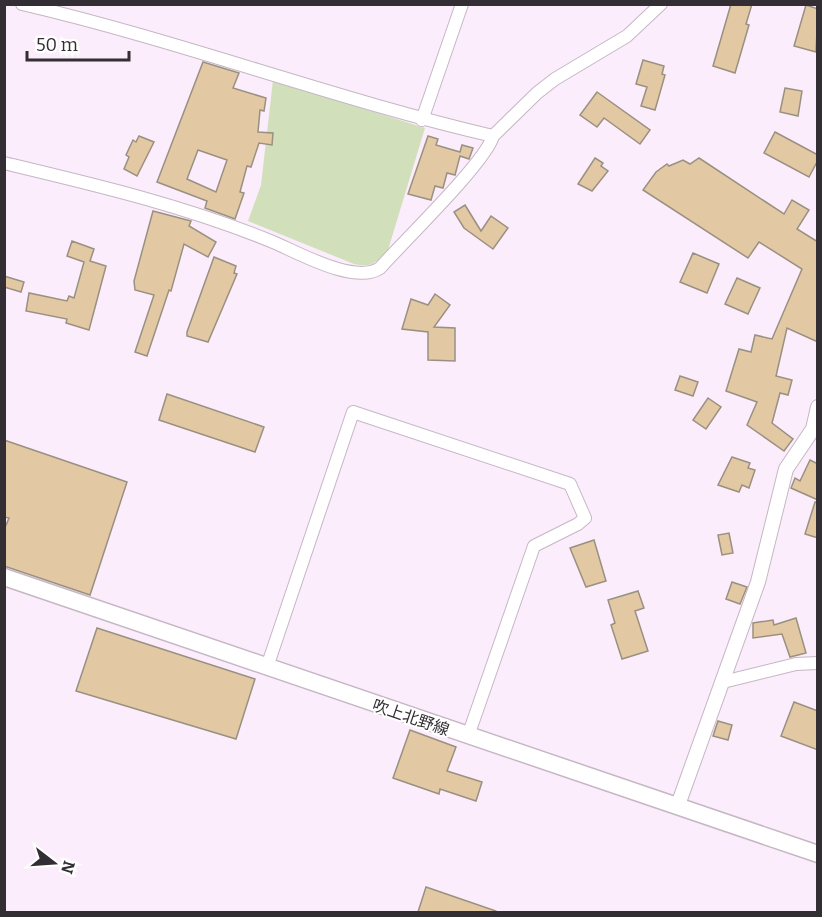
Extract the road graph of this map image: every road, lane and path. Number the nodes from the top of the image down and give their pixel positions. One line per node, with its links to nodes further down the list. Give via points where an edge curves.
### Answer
1 (22, 4): 4 (street)
2 (462, 4): 5 (street)
3 (661, 4): 6 (street, via 627,36 537,93)
4 (52, 8): 5 (street)
5 (422, 120): 6 (street)
6 (493, 136): 7 (street, via 471,169 372,273 342,270 240,229 141,196)
7 (4, 163)
8 (818, 407): 9 (street)
9 (815, 430): 13 (street, via 786,469 758,582)
10 (4, 577): 12 (main road, 吹上北野線)
11 (818, 663): 13 (street, via 796,664)
12 (267, 668): 14 (main road, 吹上北野線); 14 (street, via 353,412 570,484 585,518 534,546)
13 (723, 682): 15 (street)
14 (468, 736): 15 (main road, 吹上北野線)
15 (678, 805): 16 (main road, 吹上北野線)
16 (818, 854)

